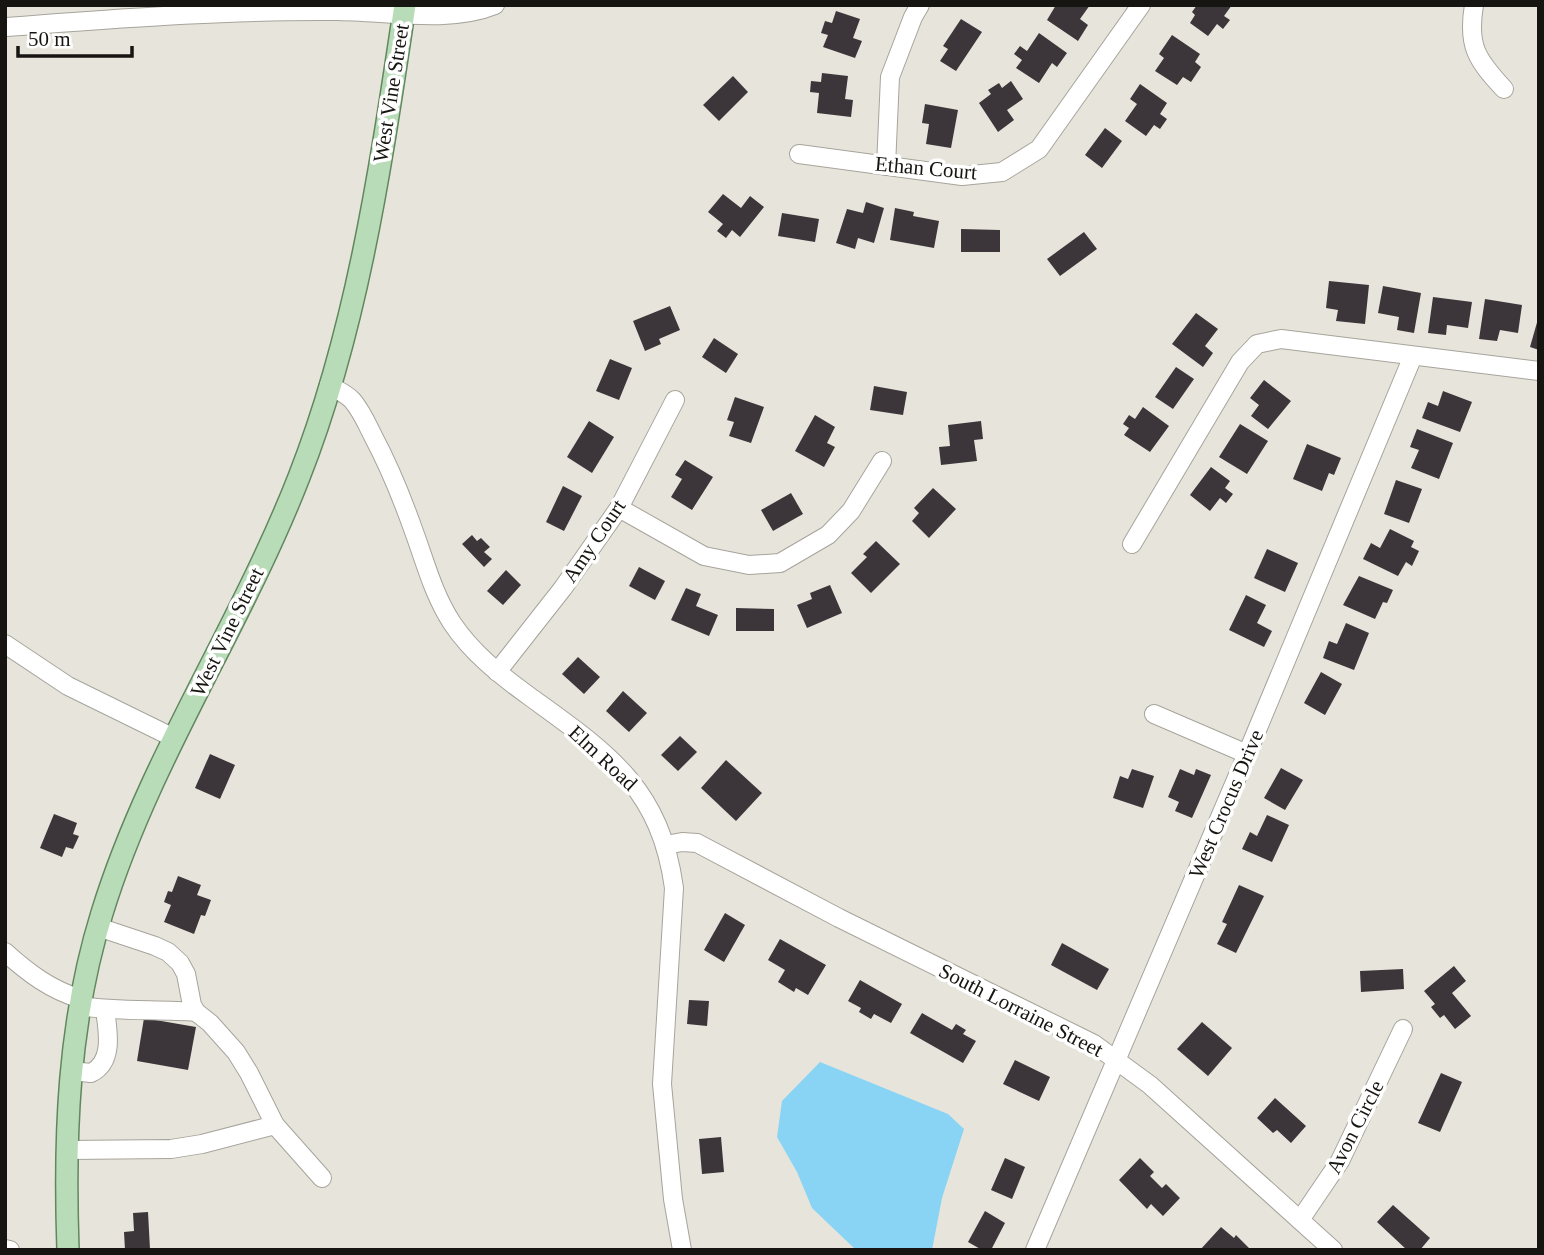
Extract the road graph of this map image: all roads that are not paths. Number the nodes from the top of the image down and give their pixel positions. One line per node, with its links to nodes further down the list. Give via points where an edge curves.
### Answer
1 (495, 5): 5 (street, via 446,15)
2 (920, 5): 9 (street, via 890,77)
3 (1141, 5): 9 (street, Ethan Court, via 1039,149 1002,172 962,176)
4 (1475, 5): 7 (street, via 1471,40 1475,53)
5 (405, 9): 6 (street); 12 (main road, West Vine Street, via 361,264)
6 (5, 27)
7 (1504, 89)
8 (799, 155): 9 (street, Ethan Court)
9 (886, 166)
10 (1413, 356): 11 (street); 16 (street, via 1281,339 1257,344 1240,362); 21 (street, West Crocus Drive)
11 (1539, 371)
12 (329, 385): 18 (street, Elm Road, via 358,408 387,462 429,576 452,622); 20 (main road, West Vine Street, via 284,513)
13 (675, 400): 15 (street, Amy Court)
14 (882, 461): 15 (street, via 851,511 828,535 780,563 749,565 704,556)
15 (619, 508): 18 (street, Amy Court)
16 (1132, 544)
17 (5, 644): 20 (street, via 68,686)
18 (498, 672): 22 (street, Elm Road, via 617,765 651,810)
19 (1154, 715): 21 (street)
20 (174, 738): 23 (main road, West Vine Street, via 133,827)
21 (1247, 754): 29 (street, West Crocus Drive)
22 (666, 845): 29 (street, South Lorraine Street, via 697,843); 36 (street, Elm Road, via 674,906 662,1084)
23 (98, 927): 25 (main road, West Vine Street); 27 (street, via 168,952 186,974)
24 (5, 952): 25 (street, via 41,982)
25 (80, 1002): 26 (street); 30 (main road, West Vine Street)
26 (105, 1010): 27 (street); 30 (street, via 103,1063 91,1073)
27 (196, 1012): 31 (street, via 236,1052)
28 (1403, 1030): 34 (street, Avon Circle, via 1340,1161)
29 (1118, 1059): 34 (street, South Lorraine Street); 37 (street, West Crocus Drive)
30 (71, 1071): 32 (main road, West Vine Street)
31 (275, 1125): 32 (street, via 172,1149); 33 (street)
32 (66, 1150): 35 (main road, West Vine Street)
33 (323, 1178)
34 (1300, 1220): 38 (street, South Lorraine Street)
35 (68, 1250)
36 (682, 1250)
37 (1035, 1250)
38 (1333, 1250)

